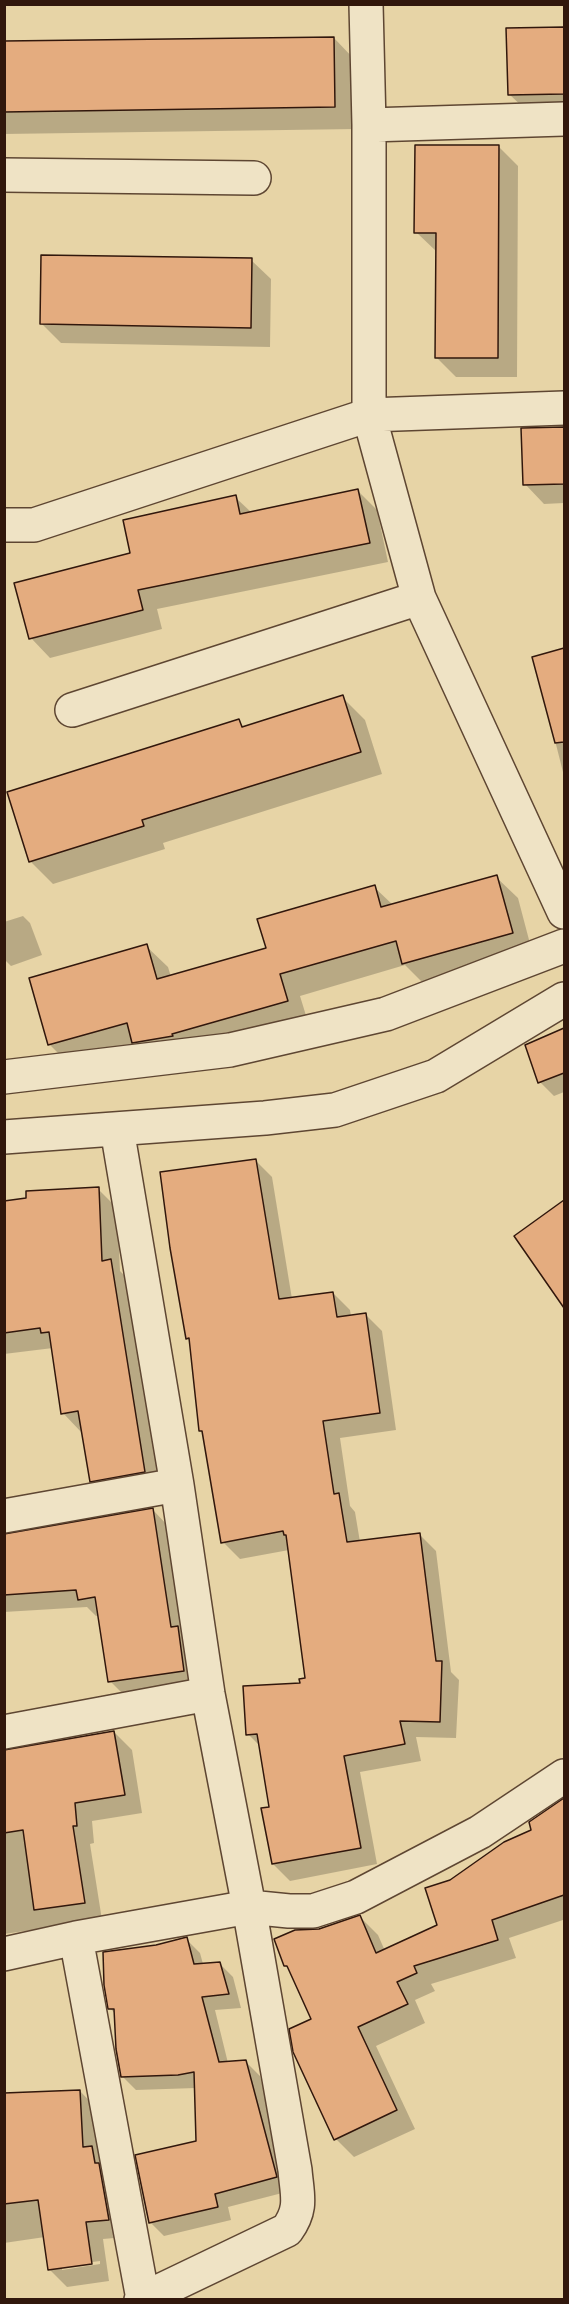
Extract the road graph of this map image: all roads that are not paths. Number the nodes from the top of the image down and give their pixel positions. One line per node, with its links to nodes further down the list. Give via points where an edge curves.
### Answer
1 (366, 4): 3 (street)
2 (564, 119): 3 (street)
3 (369, 125): 7 (street)
4 (4, 175): 5 (street)
5 (254, 178)
6 (564, 408): 7 (street)
7 (369, 415): 8 (street, via 34,525); 9 (street)
8 (4, 525)
9 (419, 598): 10 (street); 11 (street)
10 (72, 710)
11 (564, 912)
12 (564, 946): 14 (street, via 386,1014 352,1022 230,1050)
13 (564, 999): 15 (street, via 436,1076 335,1110)
14 (4, 1077)
15 (117, 1129): 16 (street); 17 (street)
16 (4, 1137)
17 (177, 1485): 18 (street); 19 (street)
18 (4, 1516)
19 (208, 1694): 20 (street); 22 (street)
20 (4, 1732)
21 (564, 1776): 22 (street, via 480,1832 356,1898 313,1911)
22 (249, 1907): 23 (street); 25 (street, via 295,2170 297,2216 287,2230)
23 (76, 1938): 24 (street); 25 (street)
24 (4, 1954)
25 (142, 2299)

